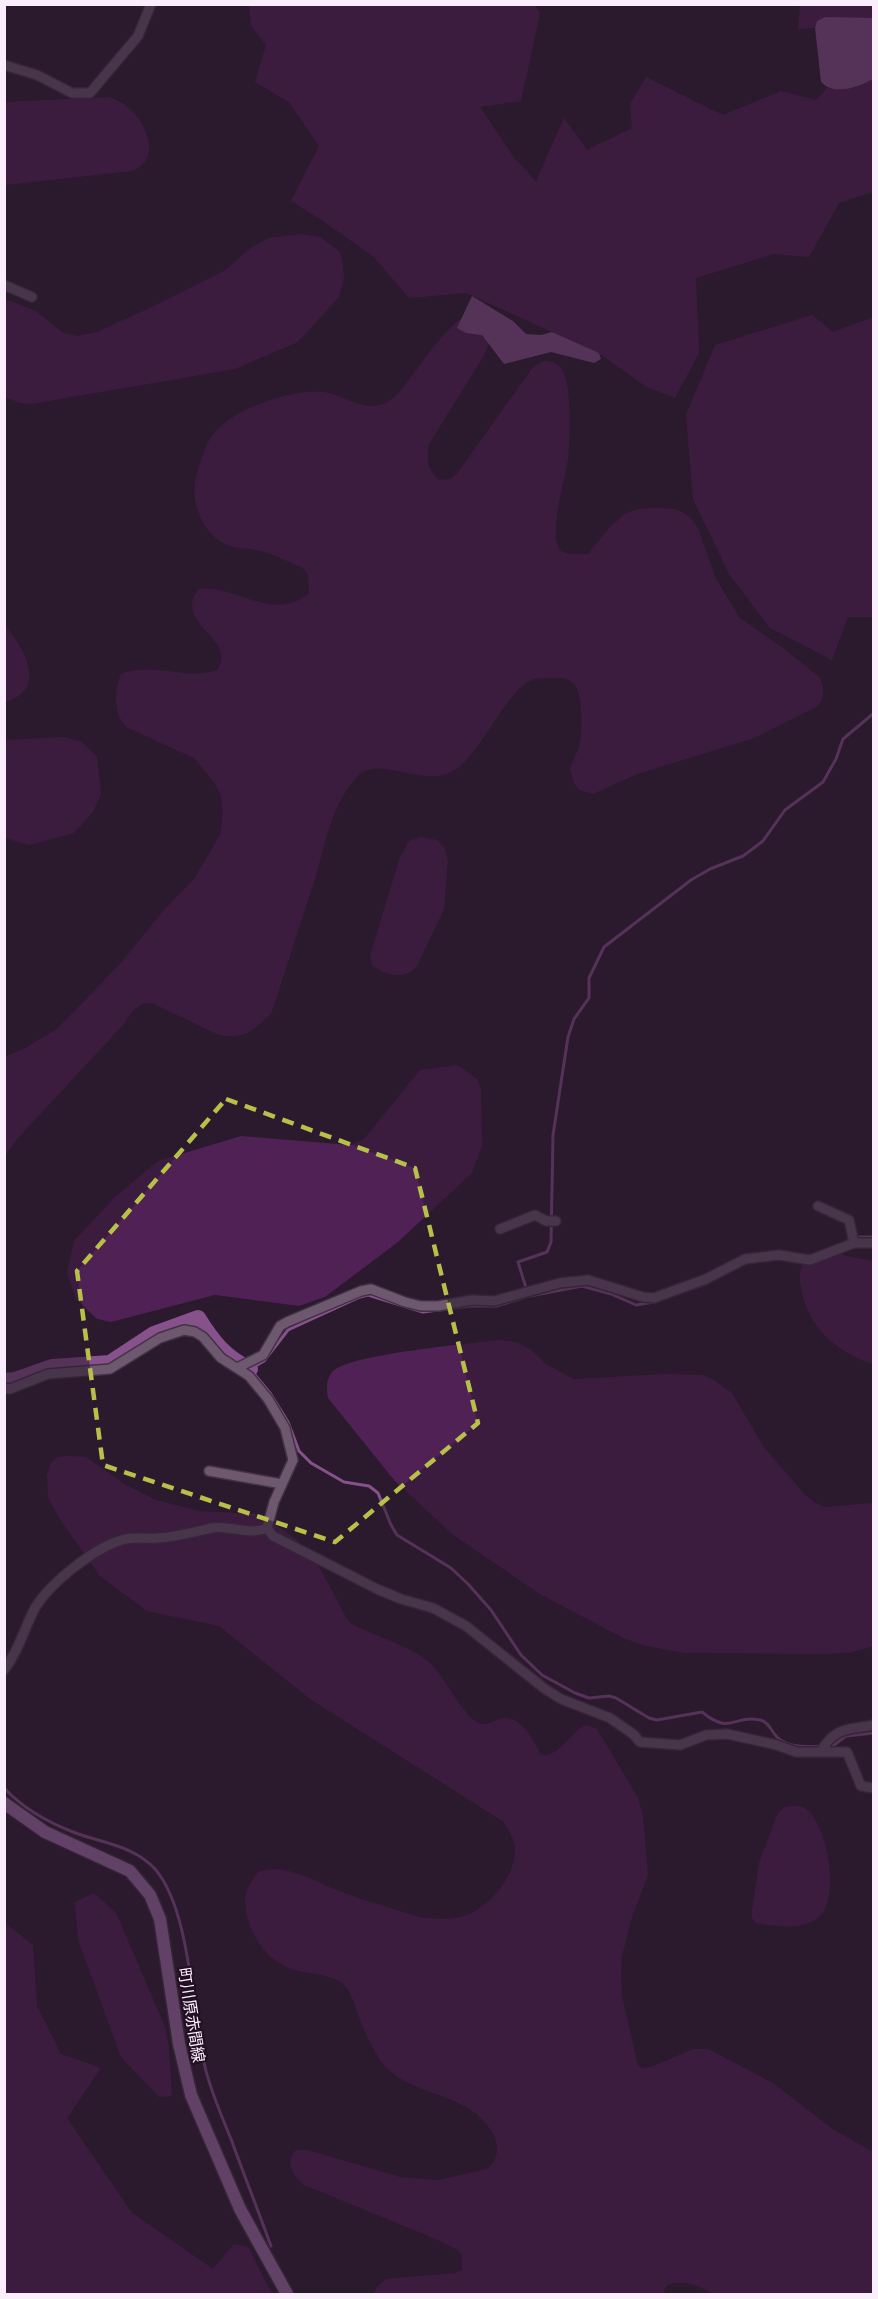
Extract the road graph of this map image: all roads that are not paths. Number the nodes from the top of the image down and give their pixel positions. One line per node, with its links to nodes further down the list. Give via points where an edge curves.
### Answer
1 (151, 4): 2 (street, via 138,36 90,93 72,93 37,75)
2 (4, 66)
3 (4, 285): 4 (street)
4 (32, 297)
5 (818, 1206): 8 (street, via 849,1220)
6 (556, 1221): 7 (street, via 535,1215)
7 (500, 1229)
8 (854, 1243): 9 (street); 10 (street, via 810,1260 779,1255 745,1259 706,1280 654,1298 588,1280 560,1283 494,1301 438,1306 405,1302 371,1289 361,1291 286,1322 262,1355)
9 (873, 1243)
10 (237, 1368): 11 (street, via 220,1358 203,1337 184,1330 160,1338 110,1369 48,1374); 13 (street, via 268,1399 285,1428 292,1460)
11 (4, 1388)
12 (209, 1471): 13 (street)
13 (282, 1484): 14 (street)
14 (267, 1528): 15 (street, via 252,1531 227,1527 113,1543 68,1572 46,1594); 17 (street, via 285,1543 377,1589 433,1608 466,1626 561,1700 610,1718 640,1742 680,1745 706,1735 727,1734 796,1752)
15 (4, 1670)
16 (873, 1725): 17 (street, via 844,1729 828,1740)
17 (821, 1751): 18 (street, via 847,1752 861,1786)
18 (873, 1788)
19 (4, 1803): 20 (main road, 町川原赤間線, via 45,1832 130,1871 150,1895 160,1919 191,2095 240,2209)
20 (287, 2295)

